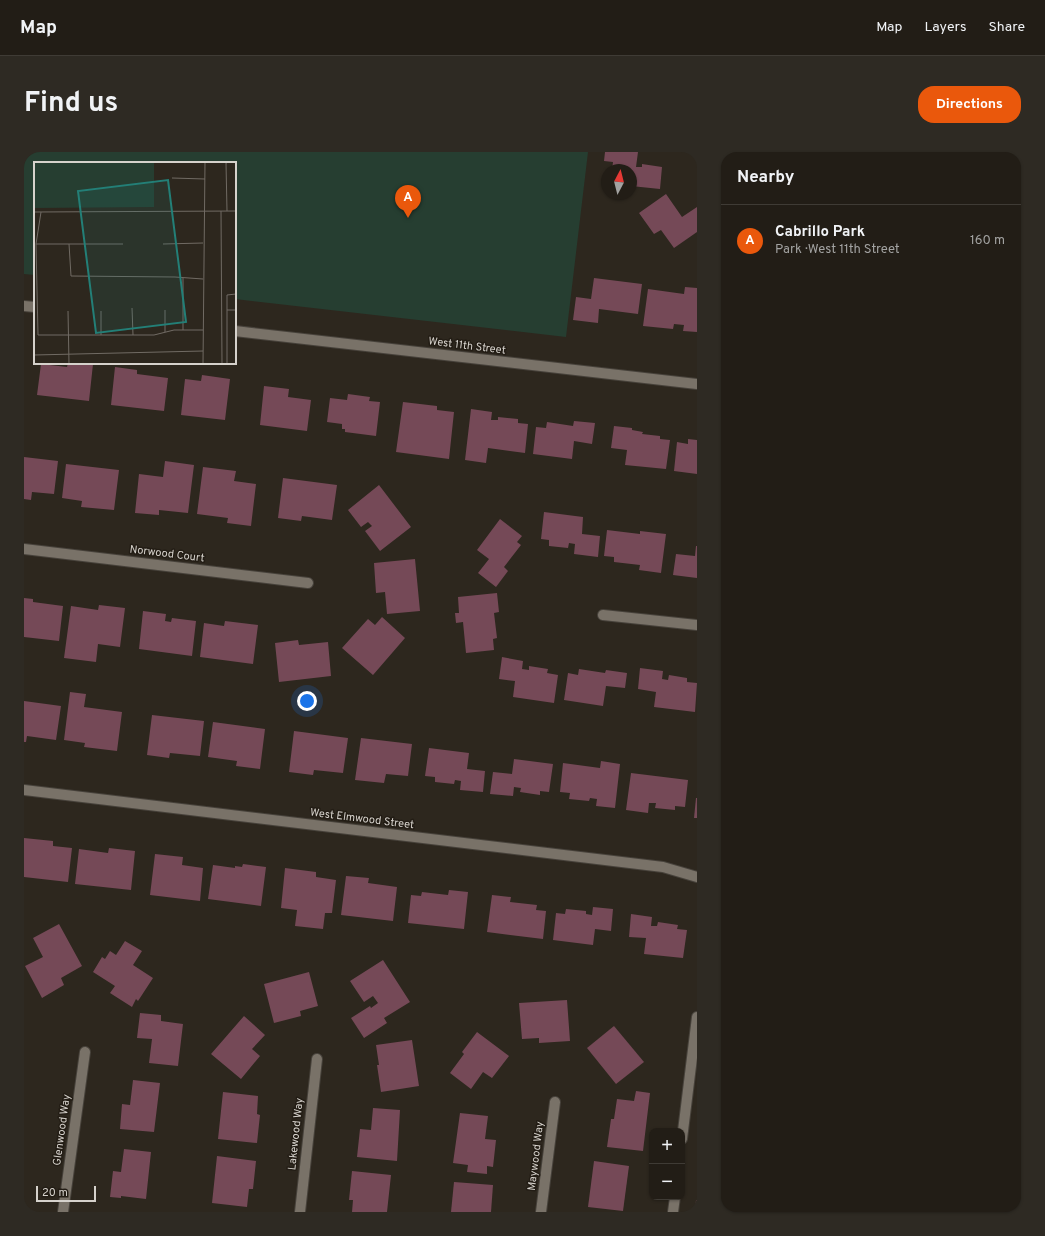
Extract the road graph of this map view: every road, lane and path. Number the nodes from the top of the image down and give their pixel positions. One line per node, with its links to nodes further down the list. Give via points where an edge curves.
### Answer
1 (24, 306): 2 (street)
2 (34, 307)
3 (236, 331): 4 (street, West 11th Street)
4 (697, 384)
5 (24, 549): 6 (street, Norwood Court)
6 (308, 583)
7 (603, 615): 8 (street)
8 (697, 625)
9 (24, 790): 10 (street, West Elmwood Street, via 662,867)
10 (697, 877)
11 (697, 1016): 15 (street)
12 (85, 1052): 17 (street, Glenwood Way)
13 (317, 1059): 18 (street, Lakewood Way)
14 (555, 1102): 19 (street, Maywood Way)
15 (683, 1128)
16 (675, 1200): 20 (street)
17 (63, 1212)
18 (300, 1212)
19 (542, 1212)
20 (673, 1212)

